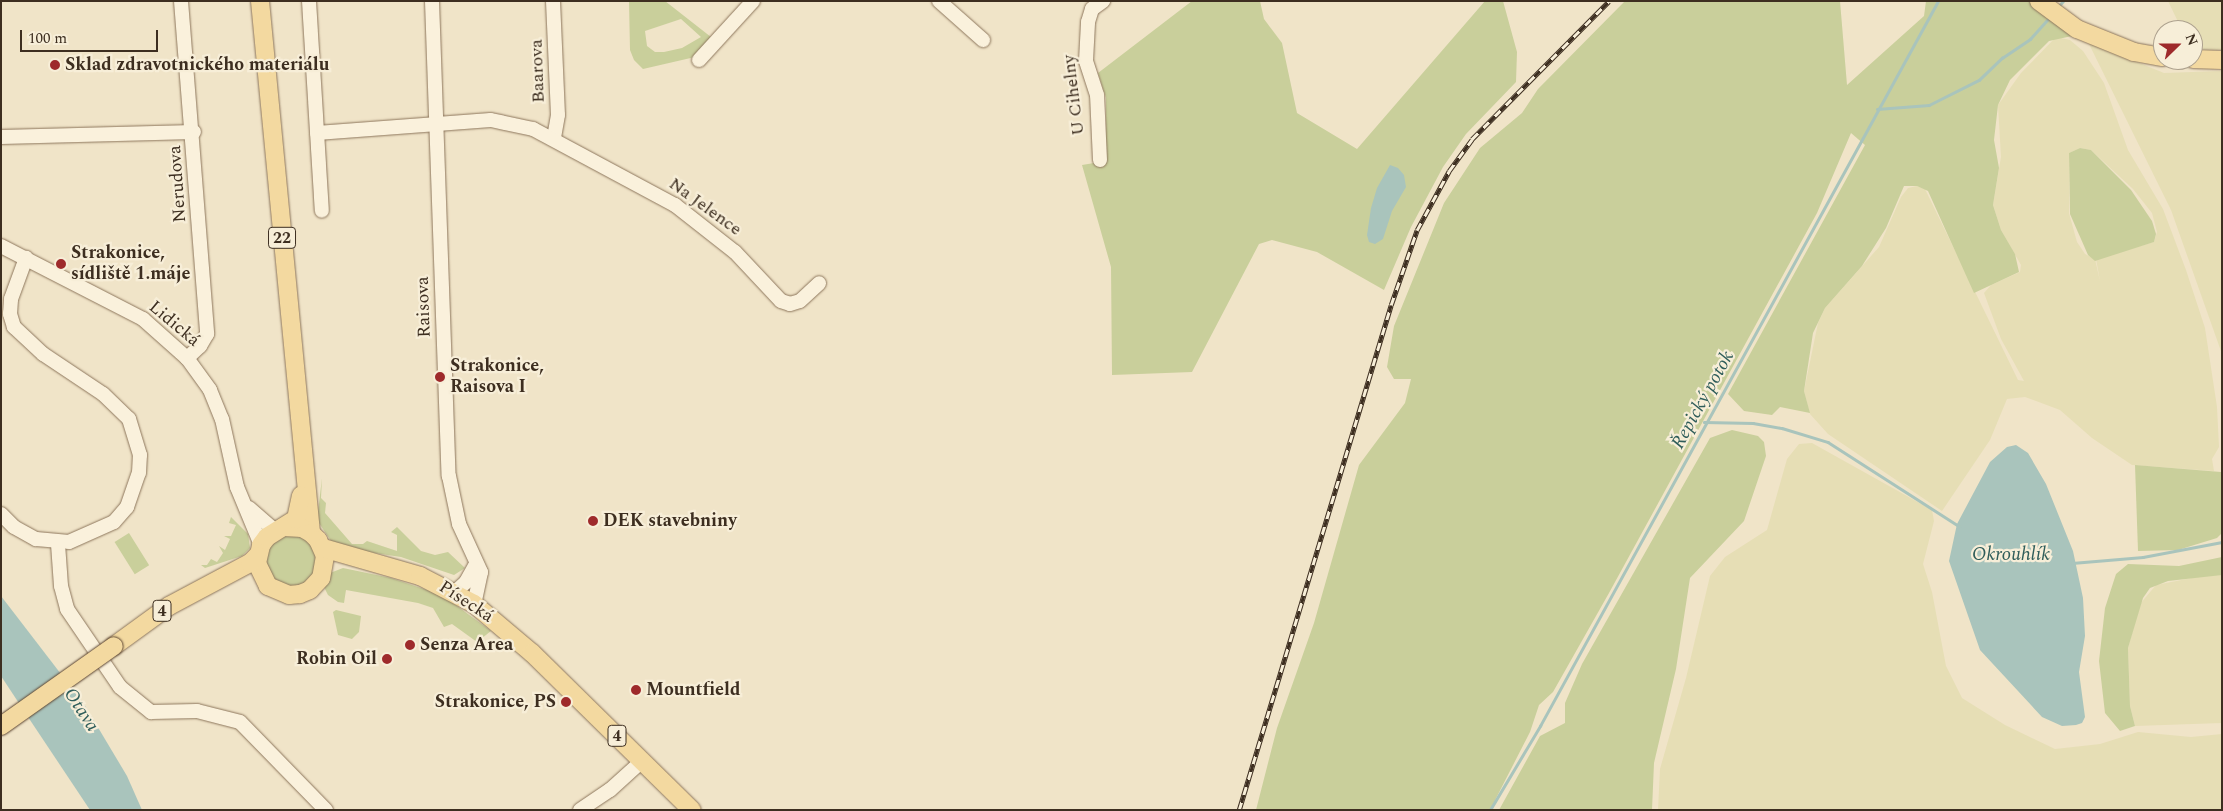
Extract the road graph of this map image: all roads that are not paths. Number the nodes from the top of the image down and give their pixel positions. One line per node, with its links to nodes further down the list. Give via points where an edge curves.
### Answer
1 (182, 1): 16 (street, Nerudova)
2 (260, 1): 26 (main road, 22)
3 (309, 1): 17 (street)
4 (432, 1): 15 (street, Raisova)
5 (554, 1): 19 (street, Baarova, via 558,115)
6 (753, 1): 13 (street)
7 (939, 1): 10 (street)
8 (1103, 1): 20 (street, U Cihelny, via 1092,9 1088,22 1086,61 1097,95)
9 (2039, 1): 11 (main road, via 2078,29 2134,52)
10 (984, 40)
11 (2153, 55)
12 (2203, 59): 14 (main road)
13 (699, 60)
14 (2222, 60)
15 (437, 122): 17 (street, Na Jelence); 19 (street, Na Jelence, via 505,122); 35 (street, Raisova, via 449,476 457,516)
16 (194, 132): 18 (street); 25 (street, Nerudova, via 207,334)
17 (318, 132): 21 (street)
18 (1, 137)
19 (554, 138): 24 (street, Na Jelence, via 675,205 735,252 781,301 790,304 800,301)
20 (1100, 160)
21 (322, 211)
22 (1, 246): 23 (street, Lidická)
23 (26, 258): 25 (street, Lidická, via 143,319); 31 (street, via 10,299 14,327 43,354 119,408 129,420 140,455 135,490 127,507 114,522 86,537)
24 (819, 283)
25 (187, 358): 27 (street, Lidická, via 210,390 222,419 232,472)
26 (305, 476): 29 (main road, 22, via 296,520); 30 (main road, 22)
27 (242, 499): 29 (street, Lidická); 33 (street, Lidická)
28 (1, 514): 31 (street, via 14,527 36,539)
29 (279, 529): 30 (main road, via 302,528); 33 (main road, 4)
30 (311, 533): 32 (main road)
31 (58, 544): 43 (street, via 61,586 67,609 120,687 151,712 198,711 227,716 240,722)
32 (323, 548): 34 (main road, Písecká / 4); 36 (main road)
33 (259, 550): 37 (main road); 38 (main road, 4, via 250,563)
34 (378, 564): 36 (main road, Písecká / 4, via 341,564); 39 (main road, Písecká / 4, via 420,576)
35 (476, 564): 39 (street, via 466,582); 40 (street, Raisova, via 482,581)
36 (324, 572): 37 (main road, 4, via 310,590 289,595 268,586)
37 (261, 577): 38 (main road, 4, via 242,575)
38 (214, 581): 41 (main road, 4, bridge, via 169,606)
39 (455, 592): 40 (main road, Písecká / 4)
40 (474, 604): 42 (main road, Písecká / 4, via 532,653)
41 (1, 726)
42 (638, 765): 44 (street); 45 (main road, Písecká / 4)
43 (326, 810)
44 (580, 810)
45 (692, 810)

